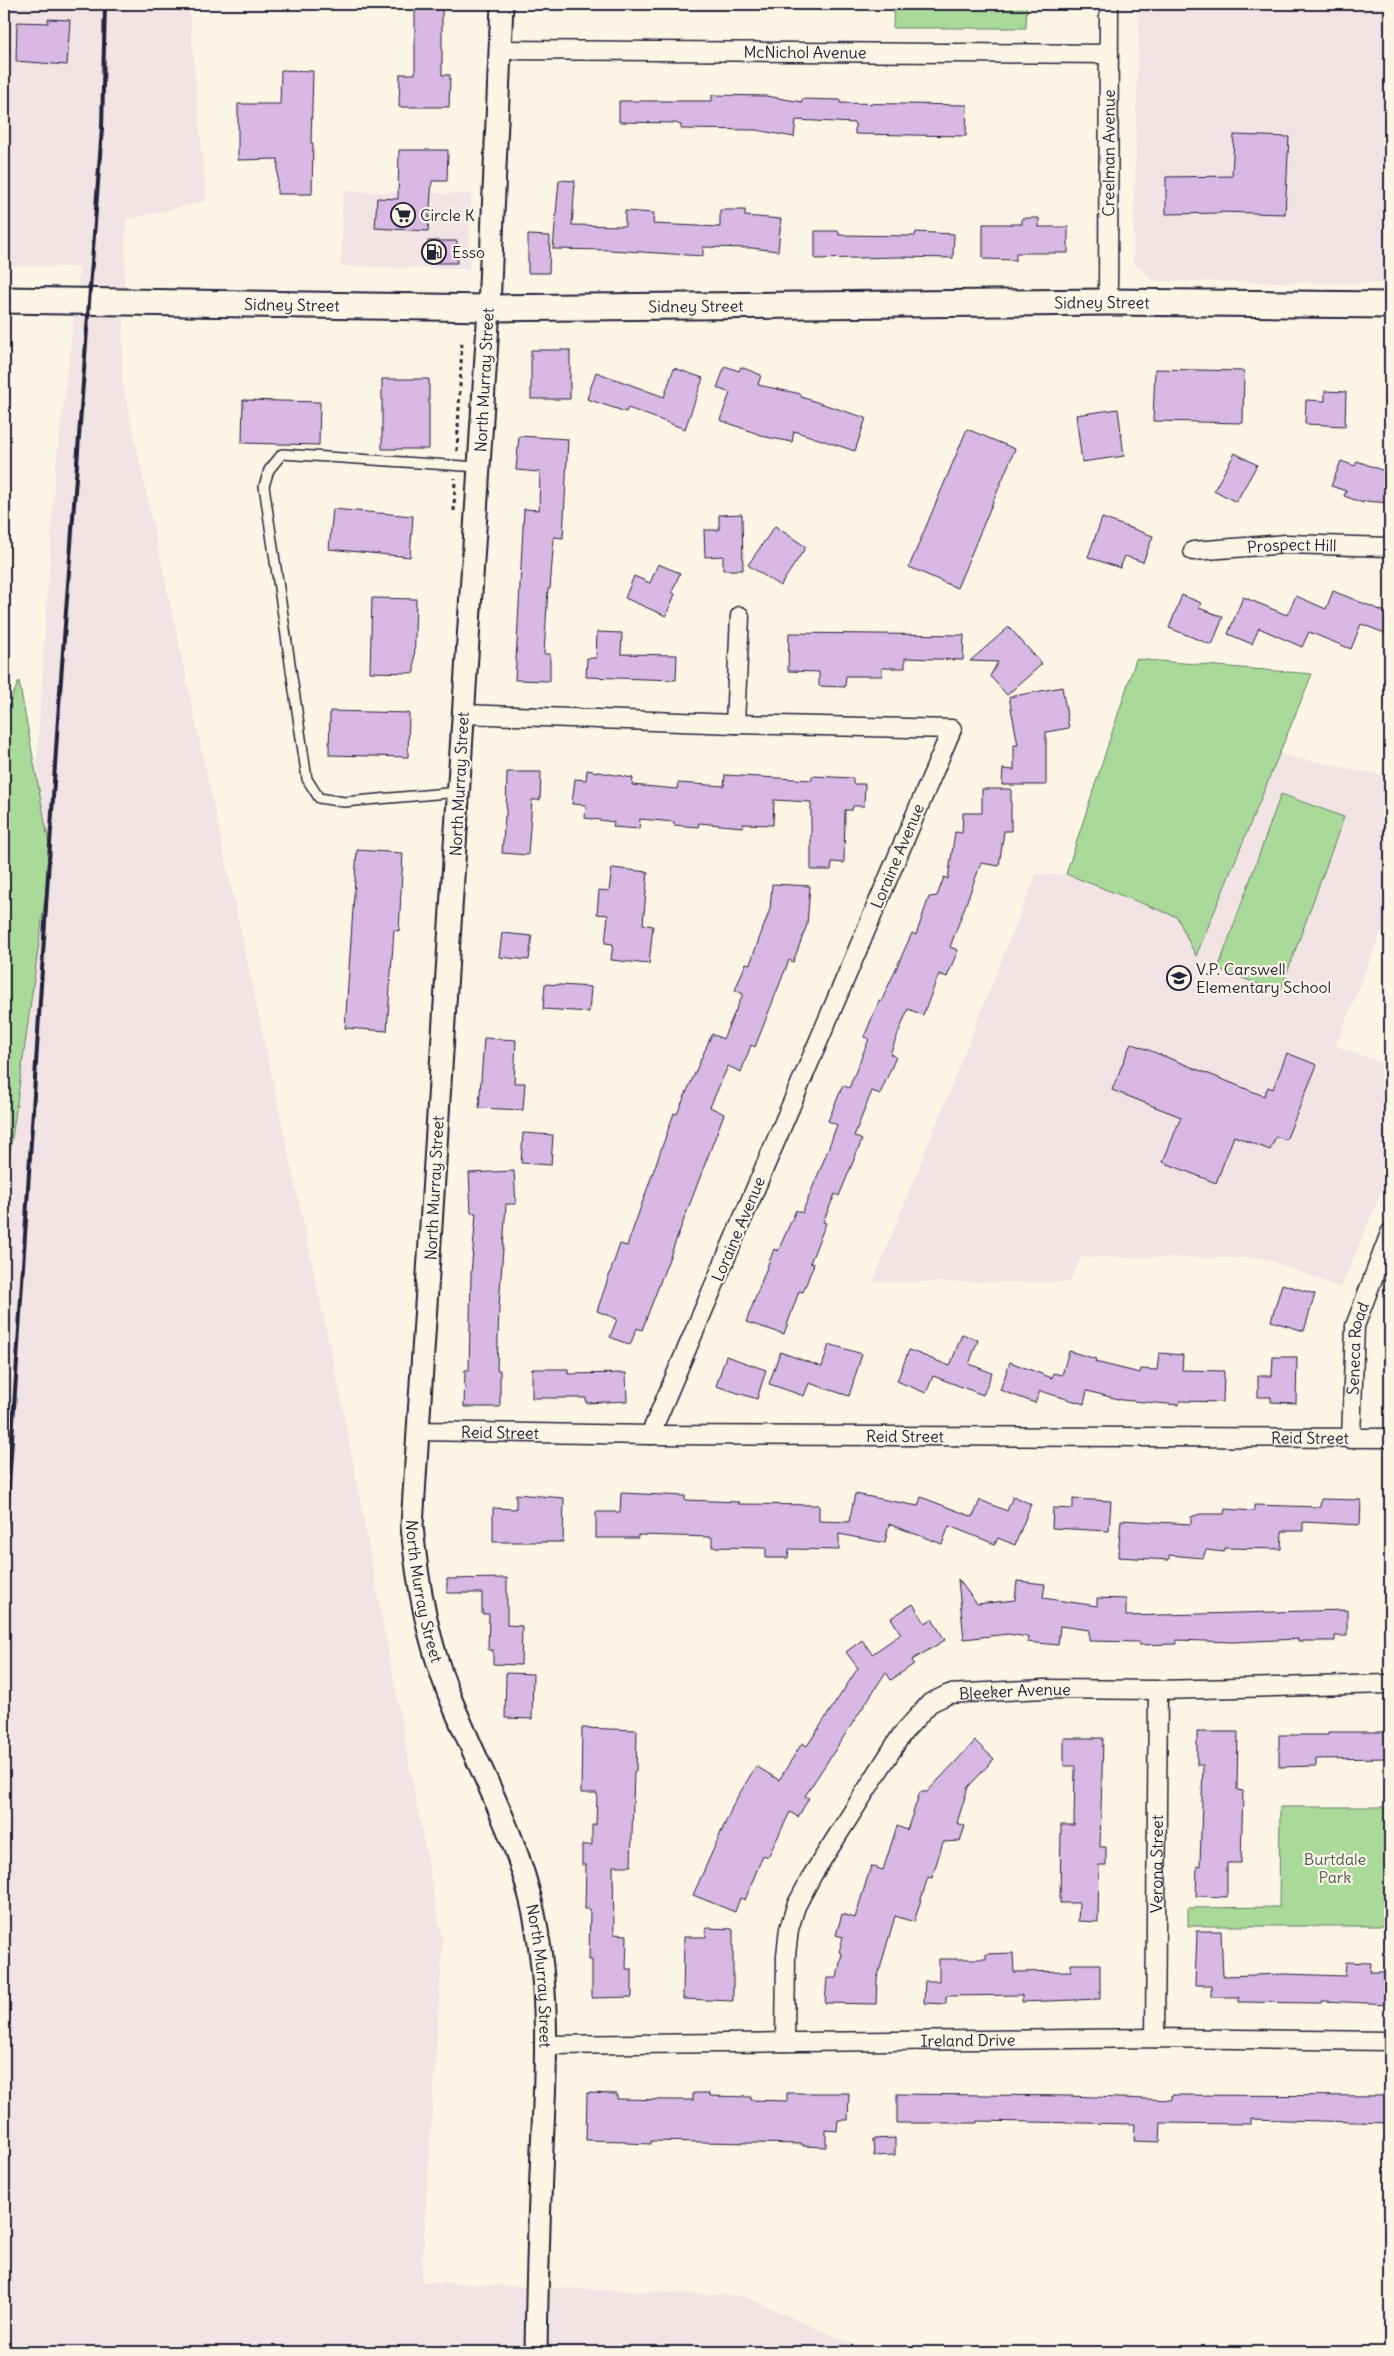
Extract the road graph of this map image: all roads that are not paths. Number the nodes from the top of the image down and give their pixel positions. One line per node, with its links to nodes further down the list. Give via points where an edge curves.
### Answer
1 (502, 4): 3 (street, North Murray Street)
2 (1109, 4): 4 (street, Creelman Avenue)
3 (502, 50): 4 (street, McNichol Avenue); 8 (street, North Murray Street)
4 (1109, 54): 6 (street, Creelman Avenue)
5 (4, 300): 8 (main road, Sidney Street)
6 (1108, 302): 7 (main road, Sidney Street); 8 (main road, Sidney Street)
7 (1390, 306)
8 (489, 308): 9 (street, North Murray Street)
9 (479, 467): 13 (street, North Murray Street); 15 (lane, via 282,454 269,470 264,486 306,779 319,798 344,802)
10 (1390, 547): 11 (street, Prospect Hill, via 1286,544)
11 (1193, 551)
12 (740, 616): 14 (street)
13 (463, 714): 14 (street, Loraine Avenue); 15 (street, North Murray Street)
14 (735, 724): 18 (street, Loraine Avenue, via 952,729)
15 (459, 792): 17 (street, North Murray Street)
16 (1390, 1233): 19 (street, Seneca Road, via 1354,1326)
17 (419, 1431): 18 (street, Reid Street); 26 (street, North Murray Street, via 412,1526 417,1579 448,1691 526,1881 541,1950)
18 (650, 1435): 19 (street, Reid Street)
19 (1351, 1438): 20 (street, Reid Street)
20 (1390, 1438)
21 (1390, 1684): 22 (street, Bleeker Avenue)
22 (1158, 1690): 23 (street, Verona Street); 25 (street, Bleeker Avenue, via 1089,1688 949,1694 930,1703 897,1742 796,1906 786,1955)
23 (1155, 2038): 24 (street, Ireland Drive); 25 (street, Ireland Drive)
24 (1390, 2041)
25 (785, 2042): 26 (street, Ireland Drive)
26 (547, 2045): 27 (street, North Murray Street)
27 (536, 2352)

